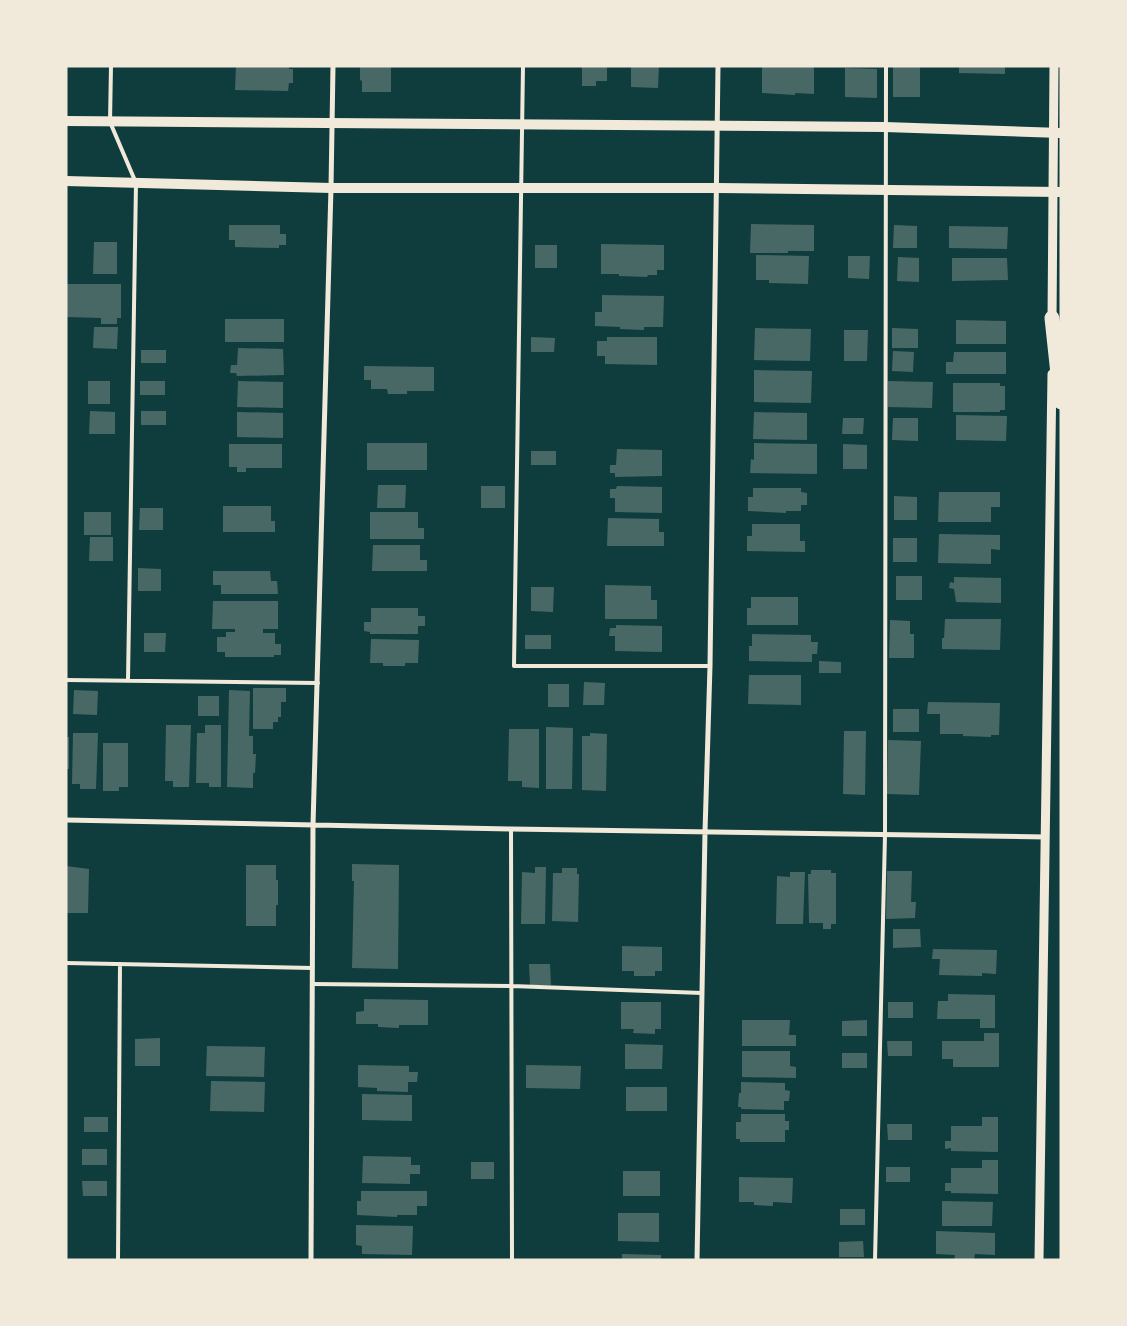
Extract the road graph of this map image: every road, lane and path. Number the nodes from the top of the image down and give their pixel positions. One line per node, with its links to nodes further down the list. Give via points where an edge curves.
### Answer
1 (111, 66): 8 (lane)
2 (333, 66): 9 (street)
3 (523, 66): 10 (lane)
4 (718, 66): 11 (street)
5 (886, 66): 12 (lane)
6 (1054, 66): 13 (street)
7 (66, 121): 8 (main road)
8 (110, 122): 9 (main road); 15 (lane)
9 (332, 123): 10 (main road); 16 (street)
10 (522, 125): 11 (main road); 17 (lane)
11 (718, 125): 12 (main road); 18 (street)
12 (885, 127): 13 (main road); 19 (lane)
13 (1058, 133): 20 (street)
14 (66, 181): 15 (main road)
15 (136, 183): 16 (main road); 25 (lane)
16 (331, 188): 17 (main road); 26 (street)
17 (520, 188): 18 (main road); 23 (lane, via 514,666)
18 (717, 188): 19 (main road); 23 (street)
19 (885, 191): 20 (main road); 31 (lane)
20 (1057, 192): 21 (street)
21 (1052, 318): 22 (highway); 32 (street)
22 (1061, 402)
23 (710, 666): 30 (street)
24 (66, 680): 25 (lane)
25 (128, 680): 26 (lane)
26 (318, 683): 28 (street)
27 (66, 820): 28 (street)
28 (313, 825): 29 (street); 35 (street)
29 (512, 829): 30 (street); 37 (lane)
30 (705, 832): 31 (street); 38 (street)
31 (885, 835): 32 (street); 43 (lane)
32 (1046, 837): 44 (street)
33 (66, 963): 34 (lane)
34 (120, 964): 35 (lane); 39 (lane)
35 (312, 968): 36 (street)
36 (312, 984): 37 (lane); 40 (street)
37 (512, 986): 38 (lane); 41 (lane)
38 (702, 993): 42 (street)
39 (118, 1260)
40 (311, 1260)
41 (512, 1260)
42 (697, 1260)
43 (875, 1260)
44 (1039, 1260)

